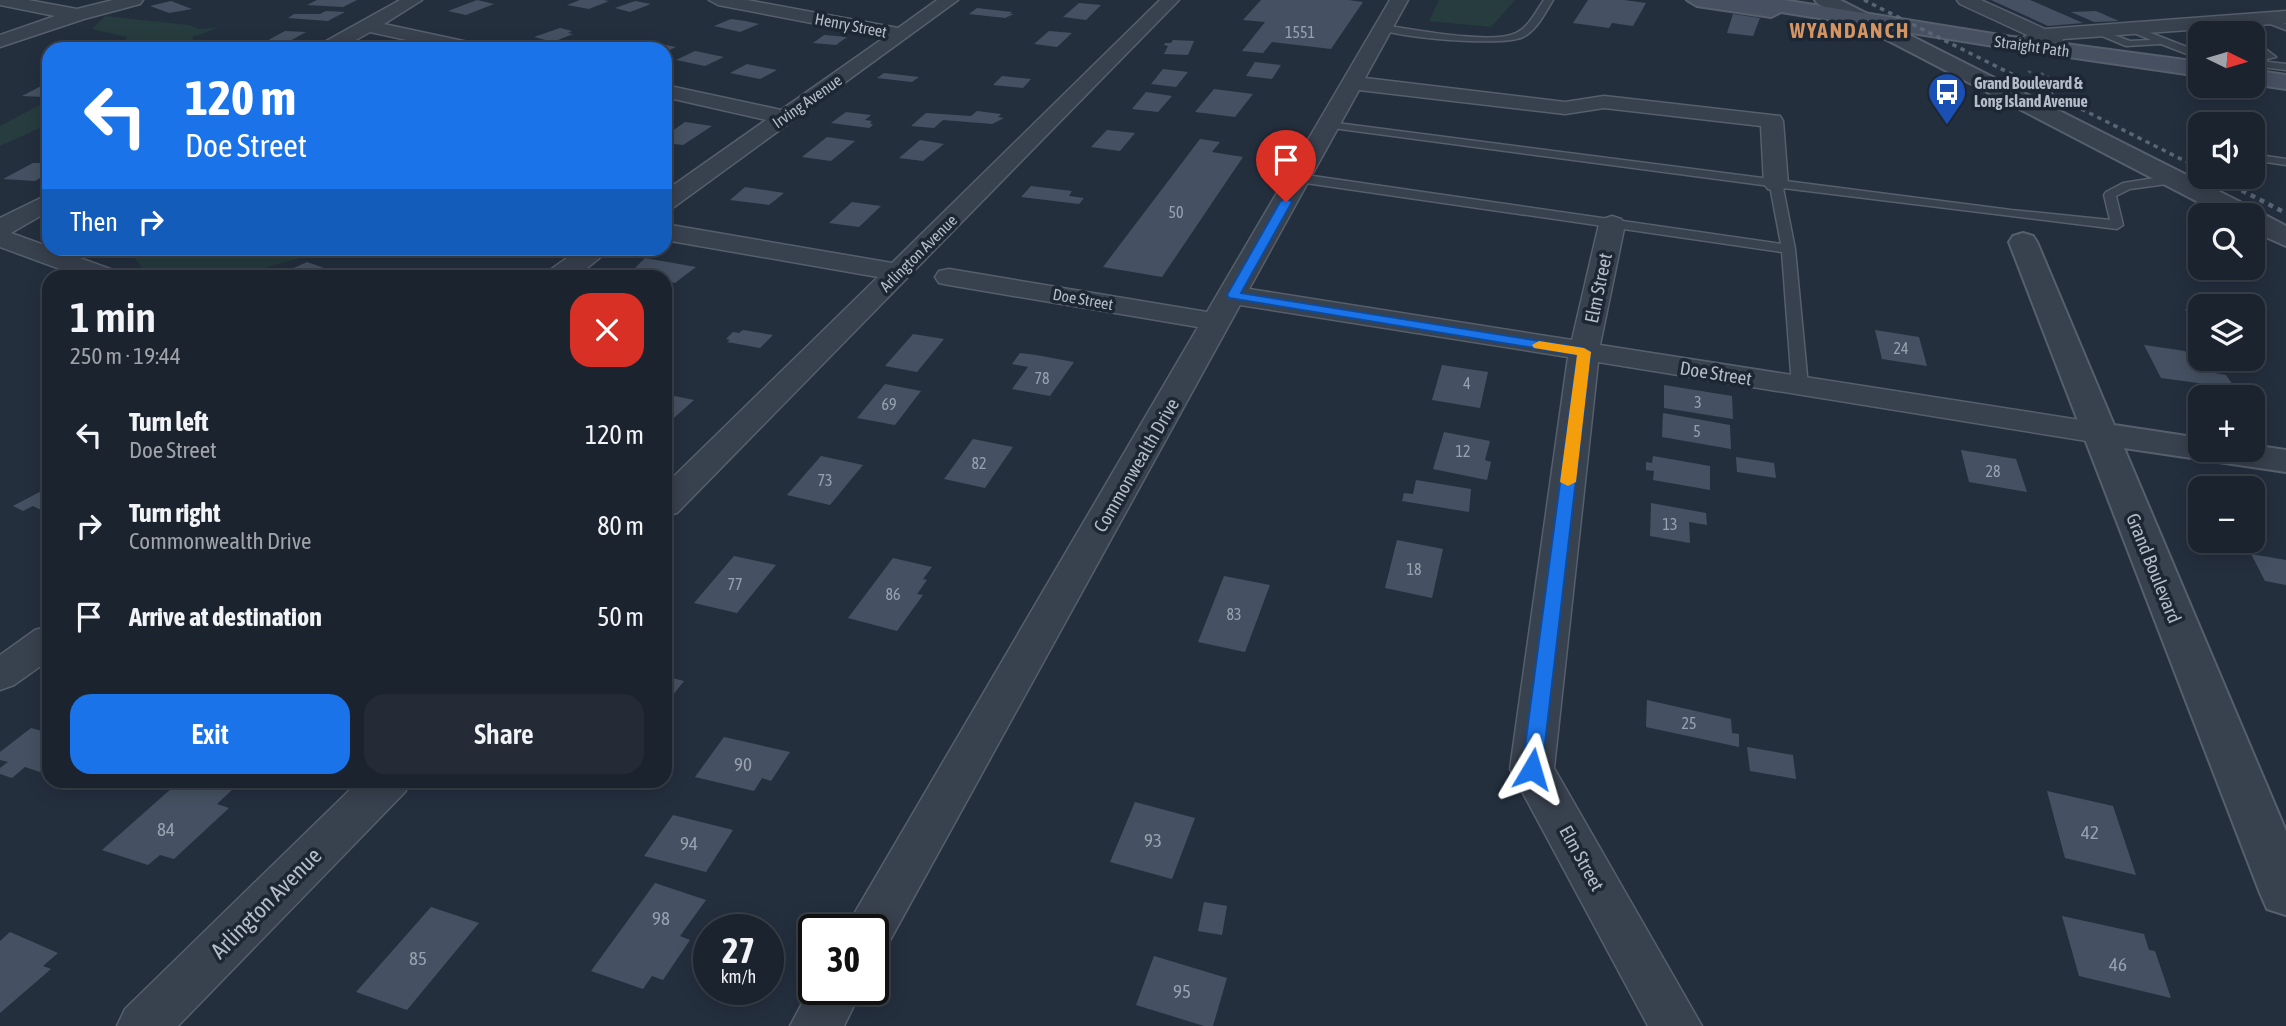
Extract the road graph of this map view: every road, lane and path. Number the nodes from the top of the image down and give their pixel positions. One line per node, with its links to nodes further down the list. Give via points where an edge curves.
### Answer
1 (134, 0): 13 (street)
2 (413, 0): 17 (street)
3 (718, 0): 19 (street, Henry Street)
4 (949, 0): 19 (street, Irving Avenue)
5 (1170, 0): 59 (street, Arlington Avenue)
6 (1549, 0): 12 (lane, via 1517,37 1485,38)
7 (1697, 0): 16 (main road, Straight Path)
8 (1746, 0): 16 (main road, Straight Path)
9 (1825, 0): 16 (street)
10 (1966, 0): 20 (street)
11 (0, 1): 13 (street)
12 (1391, 14): 33 (street, Commonwealth Drive)
13 (77, 15): 22 (street)
14 (2286, 17): 15 (street)
15 (2263, 18): 18 (lane); 21 (street)
16 (1864, 20): 26 (main road, Straight Path); 40 (street)
17 (368, 26): 23 (street); 24 (street)
18 (2286, 27)
19 (901, 34): 35 (street, Irving Avenue)
20 (2042, 35): 21 (street, via 2095,31); 26 (street); 28 (street)
21 (2132, 36): 25 (lane); 25 (lane); 31 (lane)
22 (0, 41)
23 (339, 42)
24 (442, 42)
25 (2162, 42): 29 (lane)
26 (2021, 45): 28 (main road, Straight Path)
27 (2265, 54): 32 (lane)
28 (2096, 55): 31 (main road, Straight Path)
29 (2188, 58)
30 (2188, 61): 31 (main road, Straight Path)
31 (2152, 62)
32 (2280, 68)
33 (1354, 83): 36 (street, Commonwealth Drive); 41 (street, via 1565,108 1604,102 1772,121)
34 (672, 93): 35 (street)
35 (784, 117): 42 (street, Irving Avenue)
36 (1329, 125): 39 (street, Commonwealth Drive); 41 (lane)
37 (2265, 159): 38 (lane)
38 (2286, 162)
39 (1299, 178): 46 (lane); 61 (street, Commonwealth Drive)
40 (2174, 179): 41 (lane, via 2127,186 2110,195 2117,225); 43 (street)
41 (1776, 184): 53 (lane)
42 (672, 197)
43 (2221, 203)
44 (40, 206): 45 (street); 48 (street)
45 (0, 209)
46 (1612, 224): 53 (lane); 62 (street, Elm Street)
47 (2265, 226): 50 (street)
48 (0, 229)
49 (672, 233): 59 (street)
50 (2286, 237)
51 (0, 239): 54 (street)
52 (2024, 242): 64 (street, Grand Boulevard)
53 (1788, 249): 63 (lane)
54 (42, 254)
55 (47, 256): 57 (street)
56 (588, 256): 58 (street)
57 (86, 270)
58 (568, 270)
59 (898, 272): 68 (street, Arlington Avenue)
60 (949, 277): 61 (street, Doe Street)
61 (1225, 309): 62 (street, Doe Street); 73 (street, Commonwealth Drive)
62 (1584, 352): 63 (street, Doe Street); 77 (street, Elm Street, via 1532,769)
63 (1800, 386): 64 (street, Doe Street)
64 (2099, 433): 65 (street, Doe Street); 72 (street, Grand Boulevard)
65 (2188, 447)
66 (2265, 458): 67 (street)
67 (2286, 461)
68 (672, 498)
69 (42, 645): 70 (street)
70 (0, 675)
71 (381, 788): 75 (street, Arlington Avenue)
72 (2286, 893)
73 (880, 914)
74 (828, 1005): 76 (street)
75 (143, 1026)
76 (816, 1026)
77 (1676, 1026)

